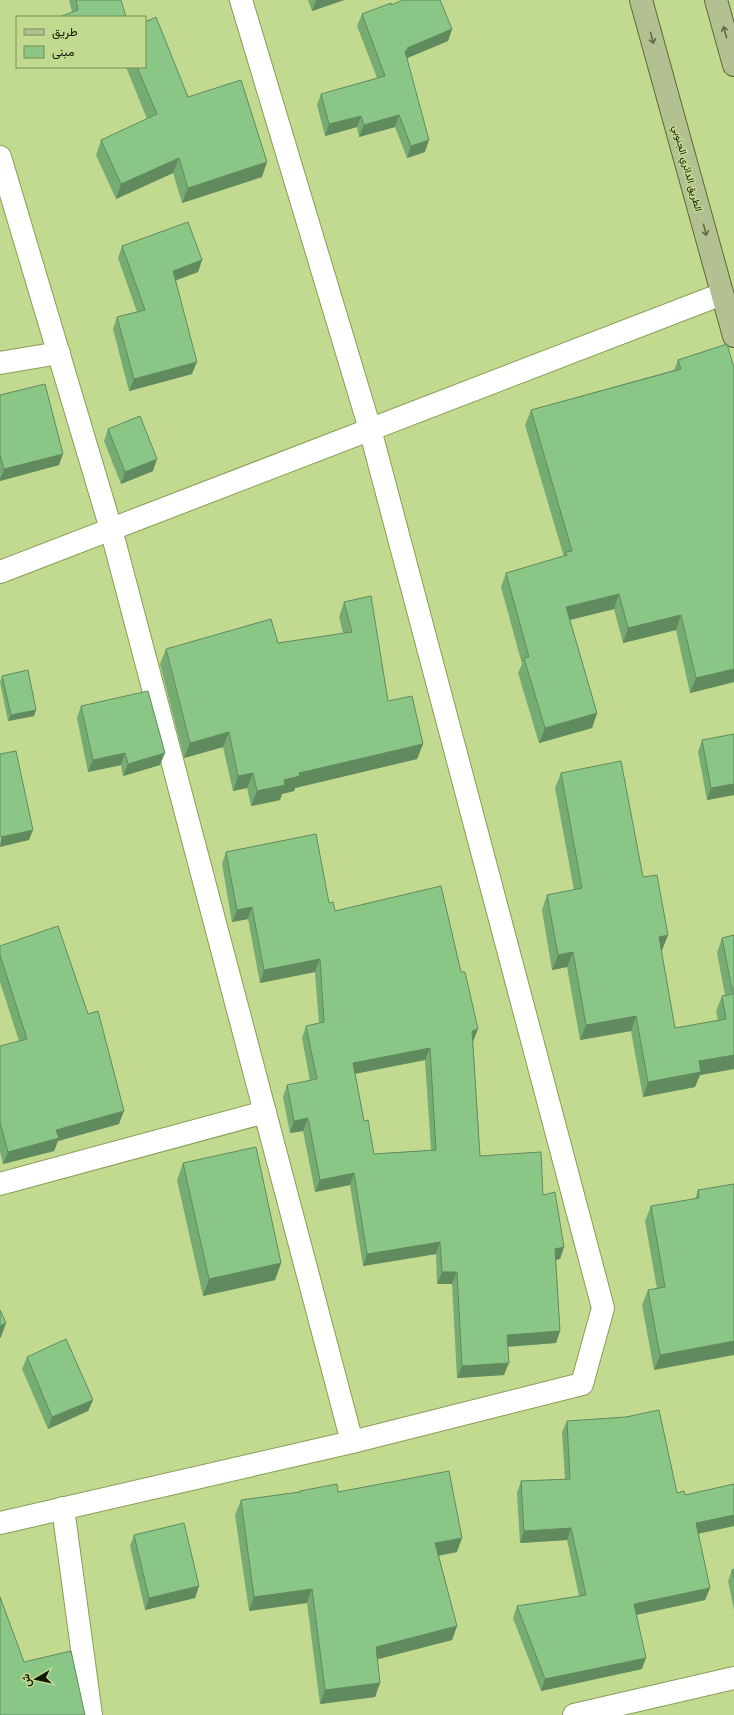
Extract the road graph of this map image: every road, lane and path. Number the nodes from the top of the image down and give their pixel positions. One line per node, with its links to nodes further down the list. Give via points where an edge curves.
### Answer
1 (241, 0): 10 (street)
2 (641, 0): 6 (main road, الطريق الدائري الجنوبي, one-way to 6)
3 (716, 0): 4 (main road, one-way to 3)
4 (734, 65)
5 (0, 157): 8 (street)
6 (722, 294): 7 (main road, الطريق الدائري الجنوبي); 10 (street)
7 (734, 336)
8 (59, 353): 9 (street); 11 (street)
9 (0, 363)
10 (370, 428): 11 (street); 15 (street, via 603,1308 582,1384)
11 (111, 529): 12 (street); 13 (street)
12 (0, 572)
13 (265, 1112): 14 (street); 15 (street)
14 (0, 1184)
15 (352, 1442): 16 (street)
16 (63, 1508): 17 (street); 19 (street)
17 (0, 1523)
18 (734, 1678): 20 (street)
19 (91, 1715)
20 (574, 1715)

